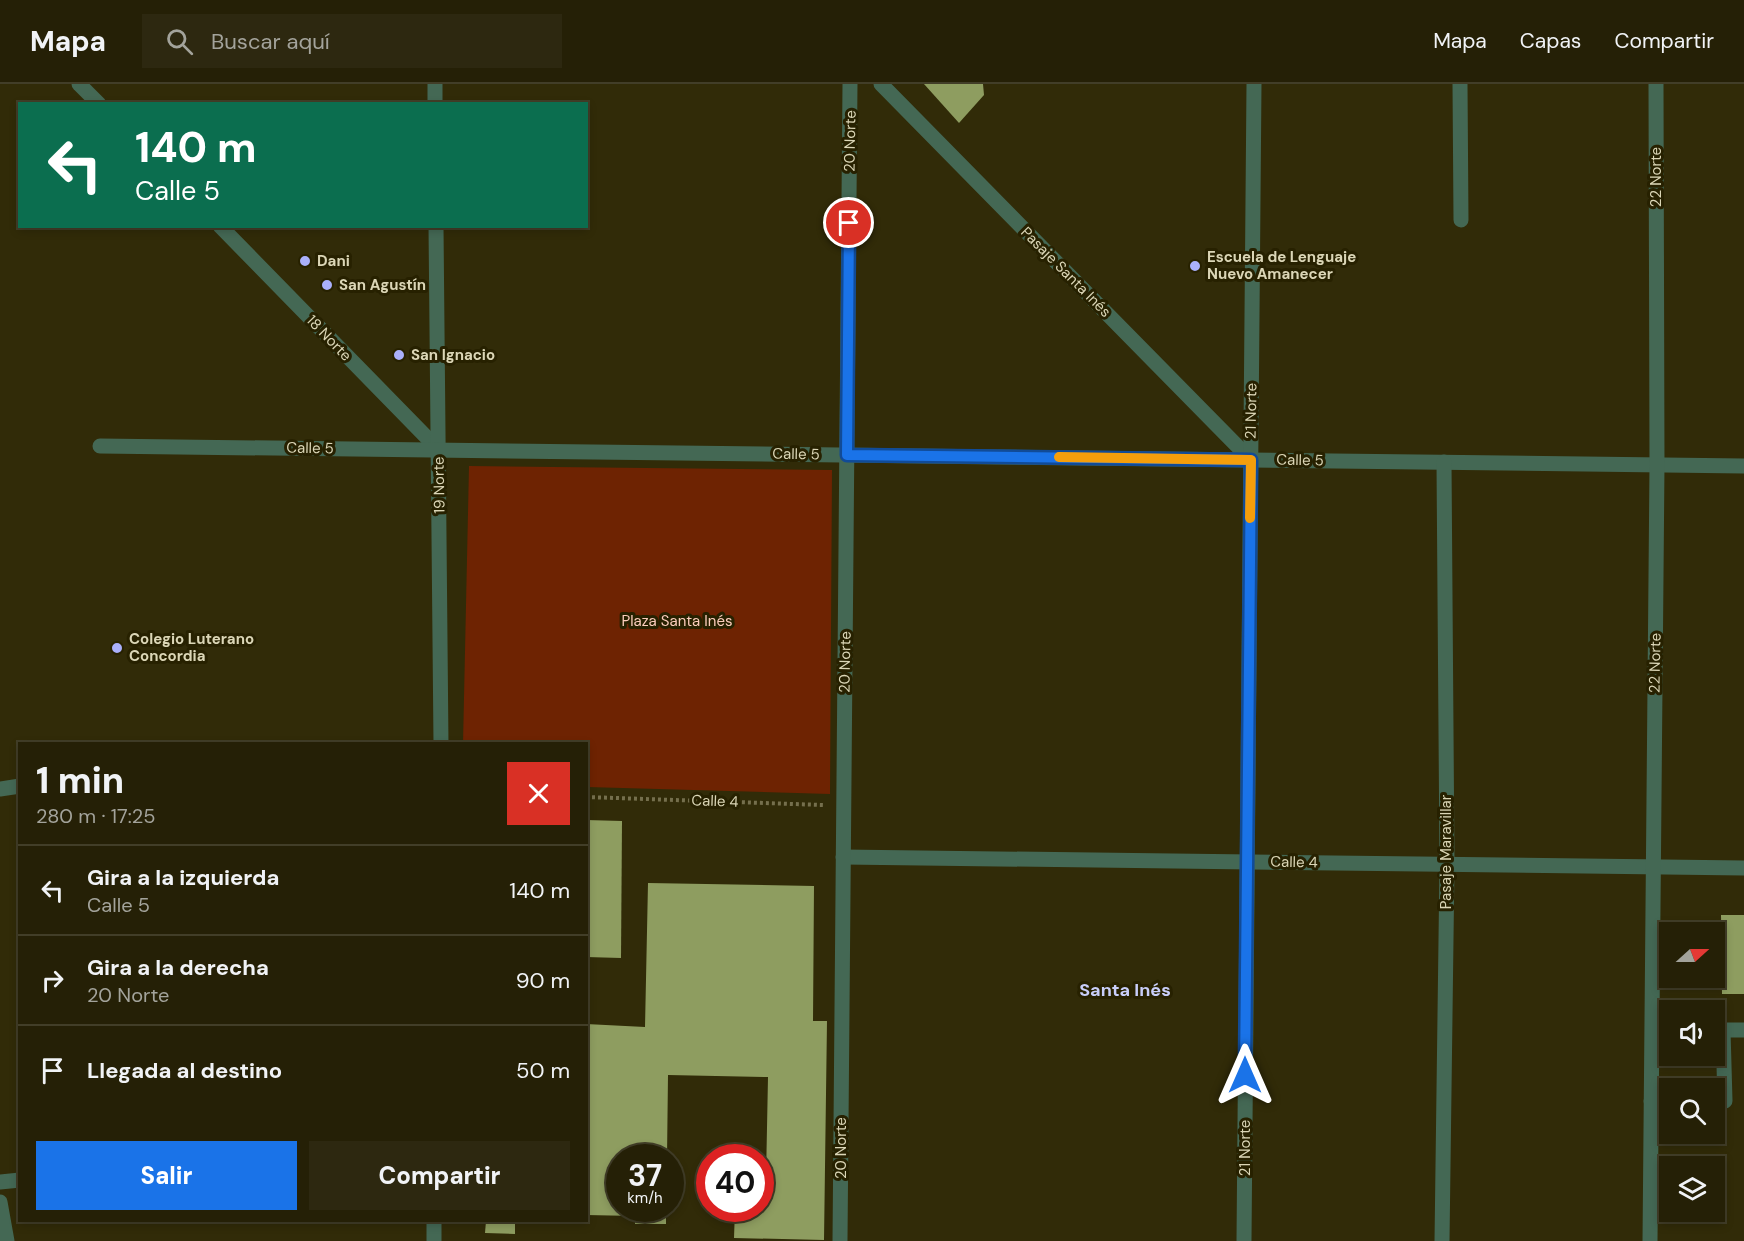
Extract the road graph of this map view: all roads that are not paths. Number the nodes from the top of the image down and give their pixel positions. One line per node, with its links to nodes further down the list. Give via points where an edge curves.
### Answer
1 (79, 84): 8 (street)
2 (435, 84): 9 (street)
3 (850, 84): 15 (street, 20 Norte)
4 (881, 84): 16 (street, Pasaje Santa Inés)
5 (1254, 84): 16 (street, 21 Norte)
6 (1460, 84): 10 (street)
7 (1656, 84): 18 (street, 22 Norte)
8 (97, 102)
9 (435, 102)
10 (1461, 220)
11 (222, 228): 14 (street, 18 Norte)
12 (436, 228): 14 (street, 19 Norte)
13 (100, 446): 14 (street, Calle 5)
14 (439, 450): 15 (street, Calle 5); 20 (street, 19 Norte)
15 (847, 455): 16 (street, Calle 5); 23 (street, 20 Norte)
16 (1251, 460): 17 (street, Calle 5); 24 (street, 21 Norte)
17 (1444, 462): 18 (street, Calle 5); 25 (street, Pasaje Maravillar)
18 (1657, 465): 19 (street, Calle 5); 26 (street, 22 Norte)
19 (1744, 466)
20 (441, 742)
21 (18, 786): 22 (street)
22 (0, 789)
23 (843, 857): 24 (street, Calle 4); 38 (street, 20 Norte)
24 (1247, 862): 25 (street, Calle 4); 39 (street, 21 Norte)
25 (1447, 864): 26 (street, Calle 4); 40 (street, Pasaje Maravillar)
26 (1654, 867): 27 (street, Calle 4); 30 (street, 22 Norte)
27 (1744, 868)
28 (1744, 1030): 29 (street, via 1723,1030)
29 (1724, 1078)
30 (1651, 1101): 31 (street); 41 (street, 22 Norte)
31 (1659, 1101)
32 (18, 1180): 33 (street)
33 (0, 1182)
34 (0, 1202): 36 (street)
35 (434, 1222): 37 (street)
36 (7, 1241)
37 (434, 1241)
38 (840, 1241)
39 (1244, 1241)
40 (1442, 1241)
41 (1650, 1241)

